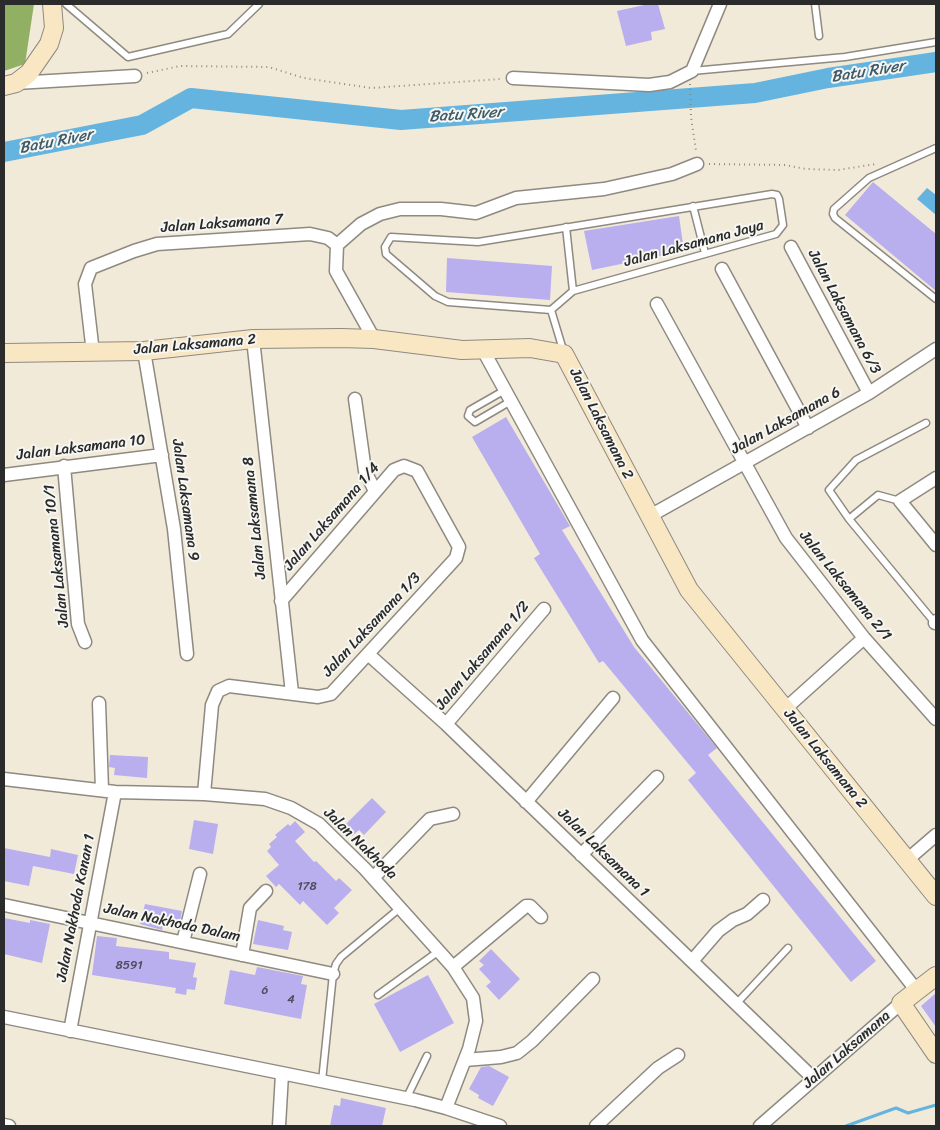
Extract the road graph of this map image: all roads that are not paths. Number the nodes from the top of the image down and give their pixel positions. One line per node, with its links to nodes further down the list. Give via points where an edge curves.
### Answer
1 (52, 4): 11 (street, via 54,28 49,44 34,67)
2 (66, 4): 3 (lane, via 128,56 228,34)
3 (259, 4)
4 (720, 4): 8 (street)
5 (815, 4): 6 (lane)
6 (819, 36)
7 (936, 42): 8 (lane, via 845,57)
8 (692, 71): 10 (street, via 670,82 649,85)
9 (135, 76): 11 (street)
10 (512, 78)
11 (10, 85)
12 (936, 148): 21 (lane, via 869,178 834,209 833,214)
13 (697, 164): 16 (street, via 672,174 604,189 516,198 476,213 400,209 380,214 361,224)
14 (694, 206): 15 (lane, Jalan Laksamana Jaya); 18 (lane); 18 (lane, Jalan Laksamana Jaya, via 772,194 780,198 783,225 776,234)
15 (566, 227): 20 (lane); 23 (lane, Jalan Laksamana Jaya, via 478,242 391,237 385,247 386,254 440,299)
16 (337, 246): 25 (street, via 336,271); 30 (street, Jalan Laksamana 7, via 328,238 310,234 157,244 91,268 85,284)
17 (791, 247): 32 (street, Jalan Laksamana 6/3)
18 (705, 253): 20 (lane, Jalan Laksamana Jaya)
19 (722, 269): 36 (street)
20 (573, 291): 23 (lane, Jalan Laksamana Jaya)
21 (936, 299)
22 (657, 304): 38 (street, Jalan Laksamana 2/1)
23 (551, 310): 31 (lane)
24 (253, 339): 25 (street, Jalan Laksamana 2); 28 (street, Jalan Laksamana 2); 48 (street, Jalan Laksamana 8)
25 (374, 339): 26 (street, Jalan Laksamana 2)
26 (483, 350): 31 (street, Jalan Laksamana 2, via 530,348); 33 (street)
27 (936, 350): 32 (street, Jalan Laksamana 6)
28 (144, 351): 30 (street, Jalan Laksamana 2); 37 (street, Jalan Laksamana 9)
29 (4, 353): 30 (street, Jalan Laksamana 2)
30 (92, 353)
31 (564, 354): 44 (street, Jalan Laksamana 2)
32 (869, 393): 36 (street, Jalan Laksamana 6)
33 (508, 396): 33 (lane, via 475,422 468,416 470,410); 88 (street, via 642,640)
34 (355, 400): 42 (street, via 365,471)
35 (926, 423): 45 (lane, via 856,460 830,486 830,494)
36 (808, 428): 38 (street, Jalan Laksamana 6)
37 (162, 455): 39 (street, Jalan Laksamana 10); 53 (street, Jalan Laksamana 9, via 174,529)
38 (743, 463): 44 (street, Jalan Laksamana 6); 51 (street, Jalan Laksamana 2/1, via 786,538)
39 (64, 466): 40 (street, Jalan Laksamana 10); 52 (street, Jalan Laksamana 10/1, via 78,624)
40 (4, 475)
41 (936, 478): 43 (street)
42 (375, 490): 47 (street, Jalan Laksamana 1/4, via 394,470 404,466 417,471); 48 (street, Jalan Laksamana 1/4)
43 (900, 502): 45 (lane, via 878,495); 46 (street)
44 (648, 517): 58 (street, Jalan Laksamana 2, via 688,590)
45 (850, 518): 50 (lane)
46 (936, 545)
47 (458, 547): 54 (street, Jalan Laksamana 1/3, via 456,558)
48 (281, 601): 55 (street, Jalan Laksamana 8)
49 (544, 609): 60 (street, Jalan Laksamana 1/2)
50 (936, 623)
51 (864, 638): 58 (street); 59 (street, Jalan Laksamana 2/1)
52 (85, 642)
53 (187, 654)
54 (368, 654): 55 (street, Jalan Laksamana 1/3, via 331,694 318,697); 60 (street, Jalan Laksamana 1)
55 (292, 693): 64 (street, Jalan Laksamana 1/3, via 229,686 218,691 212,705)
56 (613, 698): 65 (street)
57 (98, 703): 63 (street, Jalan Nakhoda Kanan 1)
58 (785, 709): 69 (street, Jalan Laksamana 2)
59 (936, 719)
60 (446, 724): 65 (street, Jalan Laksamana 1)
61 (657, 777): 68 (street)
62 (4, 779): 63 (street, Jalan Nakhoda)
63 (108, 791): 64 (street, Jalan Nakhoda); 78 (street, Jalan Nakhoda Kanan 1)
64 (204, 794): 71 (street, Jalan Nakhoda, via 265,799 291,808 319,824)
65 (526, 802): 68 (street, Jalan Laksamana 1)
66 (453, 814): 71 (street, via 430,819)
67 (936, 835): 69 (street)
68 (581, 855): 83 (street, Jalan Laksamana 1)
69 (907, 860): 73 (street, Jalan Laksamana 2)
70 (200, 874): 79 (street)
71 (373, 878): 76 (street, Jalan Nakhoda)
72 (266, 892): 82 (street, via 250,908)
73 (936, 896)
74 (763, 900): 83 (street, via 718,931)
75 (4, 905): 78 (street, Jalan Nakhoda Dalam)
76 (400, 908): 81 (street, Jalan Nakhoda); 85 (lane, via 341,956)
77 (541, 917): 84 (street, via 526,906)
78 (90, 923): 79 (street, Jalan Nakhoda Dalam); 93 (street, Jalan Nakhoda Kanan 1)
79 (183, 942): 82 (street, Jalan Nakhoda Dalam)
80 (788, 948): 90 (lane)
81 (439, 951): 84 (street, Jalan Nakhoda); 89 (lane)
82 (242, 955): 85 (street, Jalan Nakhoda Dalam)
83 (692, 960): 90 (street, Jalan Laksamana 1)
84 (453, 967): 97 (street, Jalan Nakhoda, via 473,998 476,1010)
85 (333, 974): 100 (lane)
86 (936, 976): 88 (street, Jalan Laksamana)
87 (592, 979): 97 (street, via 517,1053)
88 (917, 991): 91 (street, Jalan Laksamana)
89 (378, 995)
90 (737, 1003): 99 (street, Jalan Laksamana 1)
91 (901, 1004): 94 (street); 99 (street, Jalan Laksamana)
92 (4, 1017): 93 (street)
93 (70, 1031): 98 (street)
94 (936, 1054)
95 (678, 1055): 107 (street, via 658,1068)
96 (427, 1056): 101 (lane)
97 (465, 1060): 102 (street, Jalan Nakhoda)
98 (282, 1074): 100 (street); 105 (street)
99 (813, 1078): 108 (street, Jalan Laksamana)
100 (322, 1082): 101 (street)
101 (406, 1099): 102 (street)
102 (446, 1108): 106 (street)
103 (4, 1125): 104 (street)
104 (9, 1126)
105 (279, 1126)
106 (500, 1126)
107 (596, 1126)
108 (760, 1126)

